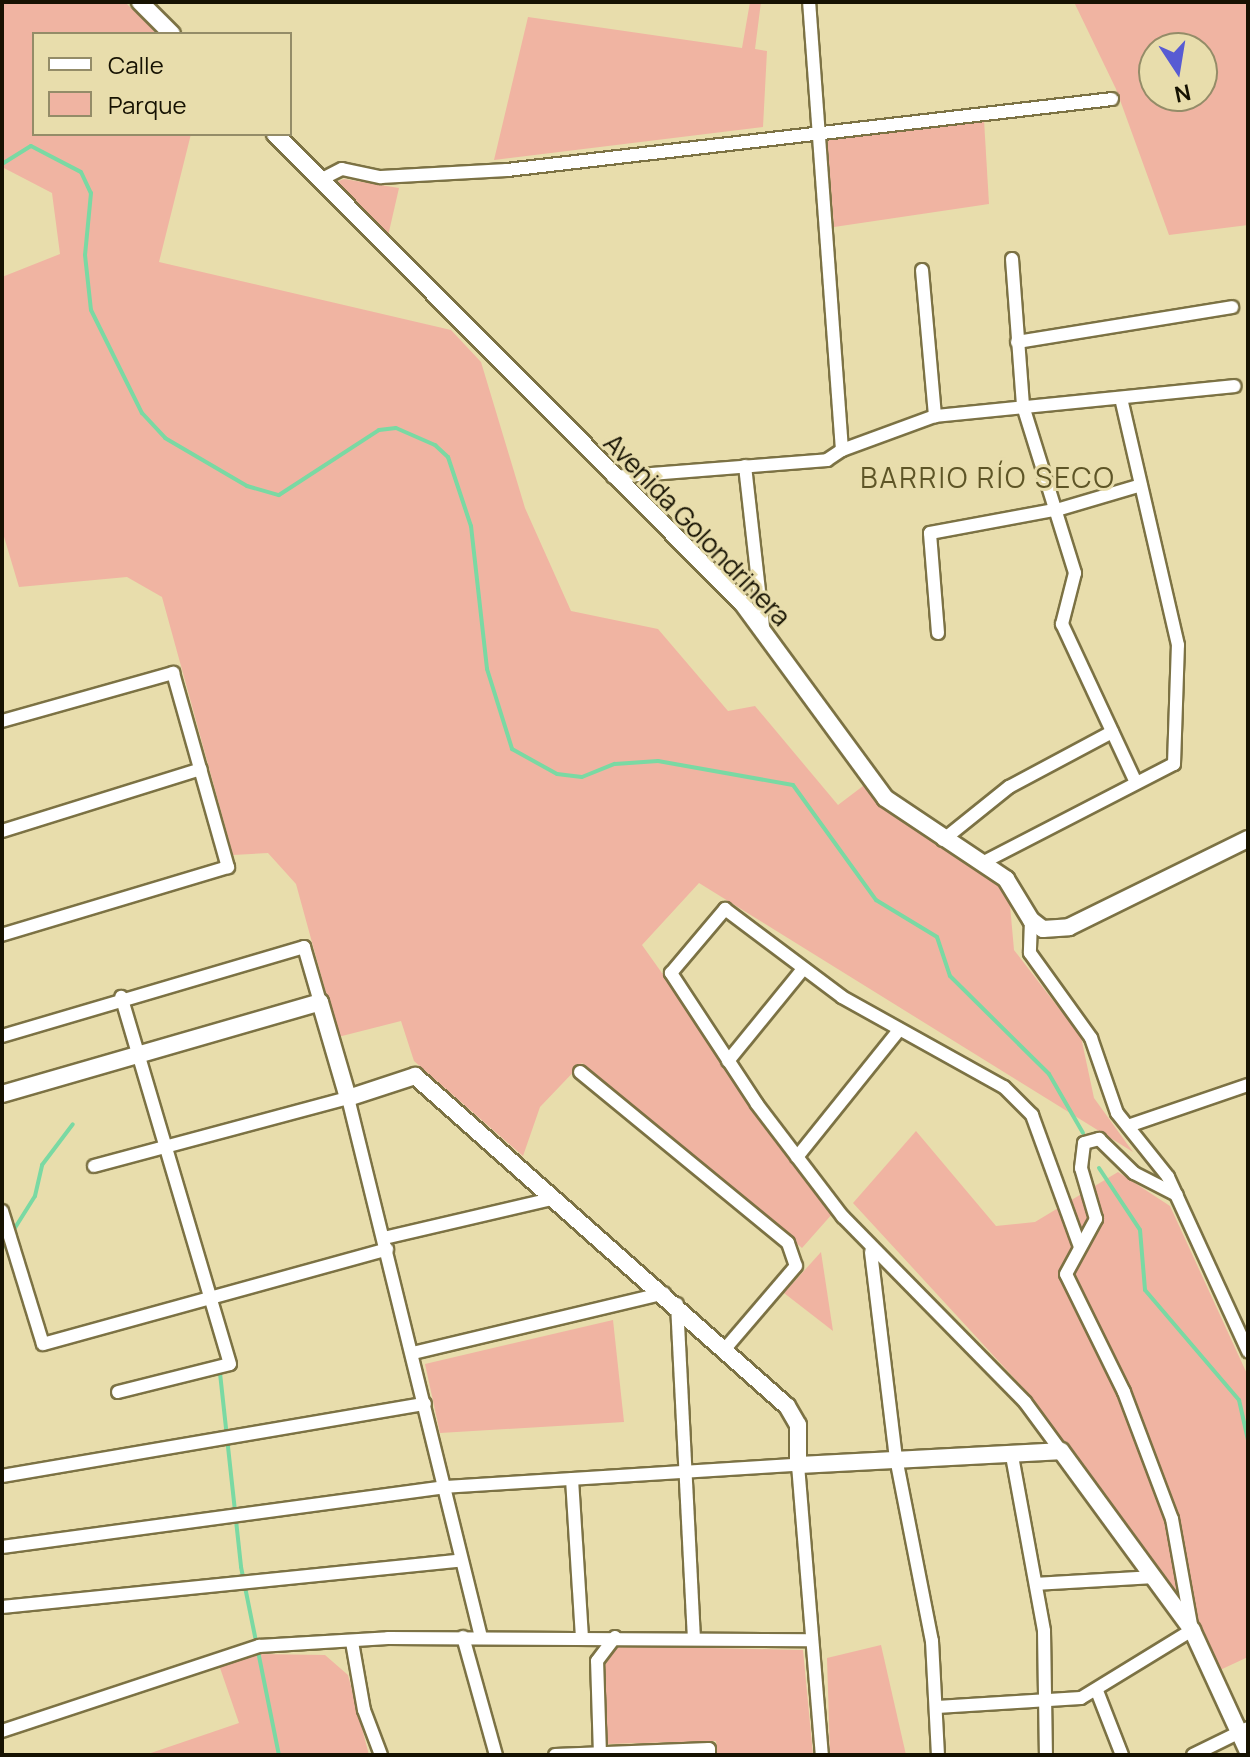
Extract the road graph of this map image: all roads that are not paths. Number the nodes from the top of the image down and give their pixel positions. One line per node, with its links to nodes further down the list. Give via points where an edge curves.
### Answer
1 (140, 2): 3 (street)
2 (809, 2): 5 (street)
3 (170, 32)
4 (1112, 99): 5 (street)
5 (816, 129): 7 (street, via 507,170 381,177 342,169); 16 (street)
6 (277, 136): 7 (street, Avenida Golondrinera)
7 (324, 178): 18 (street, Avenida Golondrinera)
8 (1012, 259): 11 (street)
9 (922, 270): 15 (street)
10 (1232, 307): 11 (street)
11 (1017, 342): 14 (street)
12 (1235, 386): 13 (street)
13 (1121, 398): 14 (street); 19 (street)
14 (1023, 406): 15 (street); 20 (street)
15 (935, 416): 16 (street)
16 (842, 450): 17 (street, via 827,460)
17 (745, 466): 18 (street); 21 (street)
18 (613, 477): 21 (street, Avenida Golondrinera)
19 (1141, 485): 20 (street); 26 (street, via 1178,645 1174,764)
20 (1060, 509): 22 (street, via 930,533); 24 (street, via 1075,573 1062,624)
21 (763, 627): 29 (street, Avenida Golondrinera, via 869,779)
22 (938, 633)
23 (2, 721): 25 (street, via 173,673)
24 (1112, 732): 26 (street); 29 (street, via 1009,787)
25 (201, 769): 27 (street); 32 (street, via 228,867)
26 (1136, 783): 30 (street)
27 (2, 831)
28 (1248, 839): 31 (street, via 1069,927 1043,929)
29 (943, 840): 30 (street, Avenida Golondrinera)
30 (982, 863): 31 (street, Avenida Golondrinera, via 1006,879)
31 (1031, 920): 44 (street, Avenida Golondrinera, via 1030,953 1091,1038 1110,1099)
32 (2, 935)
33 (803, 969): 36 (street); 39 (street); 39 (street, via 725,909 671,973)
34 (121, 997): 35 (street, via 304,947); 37 (street); 38 (street)
35 (320, 1002): 38 (street); 43 (street)
36 (899, 1030): 46 (street); 52 (street, via 1021,1101)
37 (2, 1036)
38 (138, 1053): 42 (street); 45 (street)
39 (728, 1061): 46 (street)
40 (580, 1072): 56 (street, via 788,1243 796,1266)
41 (1248, 1085): 44 (street)
42 (2, 1094)
43 (348, 1098): 45 (street); 49 (street, via 415,1076); 51 (street)
44 (1128, 1126): 48 (street, Avenida Golondrinera)
45 (165, 1148): 47 (street); 55 (street)
46 (797, 1157): 53 (street)
47 (94, 1166)
48 (1177, 1195): 52 (street, via 1092,1139 1082,1148 1081,1168 1096,1219); 57 (street, Avenida Golondrinera)
49 (552, 1199): 51 (street); 54 (street)
50 (2, 1211): 55 (street, via 43,1344)
51 (386, 1244): 55 (street); 58 (street)
52 (1080, 1247): 74 (street, via 1068,1283 1124,1392 1168,1507)
53 (871, 1252): 61 (street, via 1025,1402); 63 (street)
54 (670, 1298): 56 (street); 58 (street); 65 (street)
55 (208, 1300): 59 (street, via 230,1364)
56 (724, 1350): 64 (street, via 794,1413)
57 (1248, 1351)
58 (413, 1353): 60 (street)
59 (118, 1392)
60 (425, 1404): 66 (street); 68 (street)
61 (1061, 1451): 62 (street); 71 (street)
62 (1012, 1456): 63 (street); 72 (street)
63 (896, 1458): 64 (street); 84 (street)
64 (798, 1465): 65 (street); 80 (street)
65 (687, 1471): 67 (street); 79 (street)
66 (2, 1476)
67 (572, 1479): 68 (street); 77 (street)
68 (444, 1487): 69 (street); 70 (street)
69 (2, 1547)
70 (461, 1560): 73 (street); 76 (street)
71 (1153, 1577): 72 (street); 74 (street)
72 (1036, 1584): 83 (street)
73 (2, 1607)
74 (1192, 1630): 82 (street); 85 (street)
75 (463, 1637): 76 (street); 81 (street); 90 (street)
76 (481, 1637): 77 (street)
77 (582, 1637): 78 (street)
78 (615, 1637): 79 (street); 88 (street, via 597,1661)
79 (694, 1638): 80 (street)
80 (811, 1640): 93 (street)
81 (352, 1642): 86 (street, via 259,1646); 89 (street, via 364,1710)
82 (1097, 1691): 83 (street); 96 (street)
83 (1044, 1704): 84 (street); 95 (street)
84 (937, 1707): 94 (street)
85 (1244, 1730): 87 (street); 97 (street)
86 (2, 1731)
87 (1248, 1752)
88 (600, 1754): 91 (street); 92 (street)
89 (381, 1755)
90 (496, 1755)
91 (555, 1755)
92 (709, 1755)
93 (822, 1755)
94 (938, 1755)
95 (1046, 1755)
96 (1122, 1755)
97 (1193, 1755)

